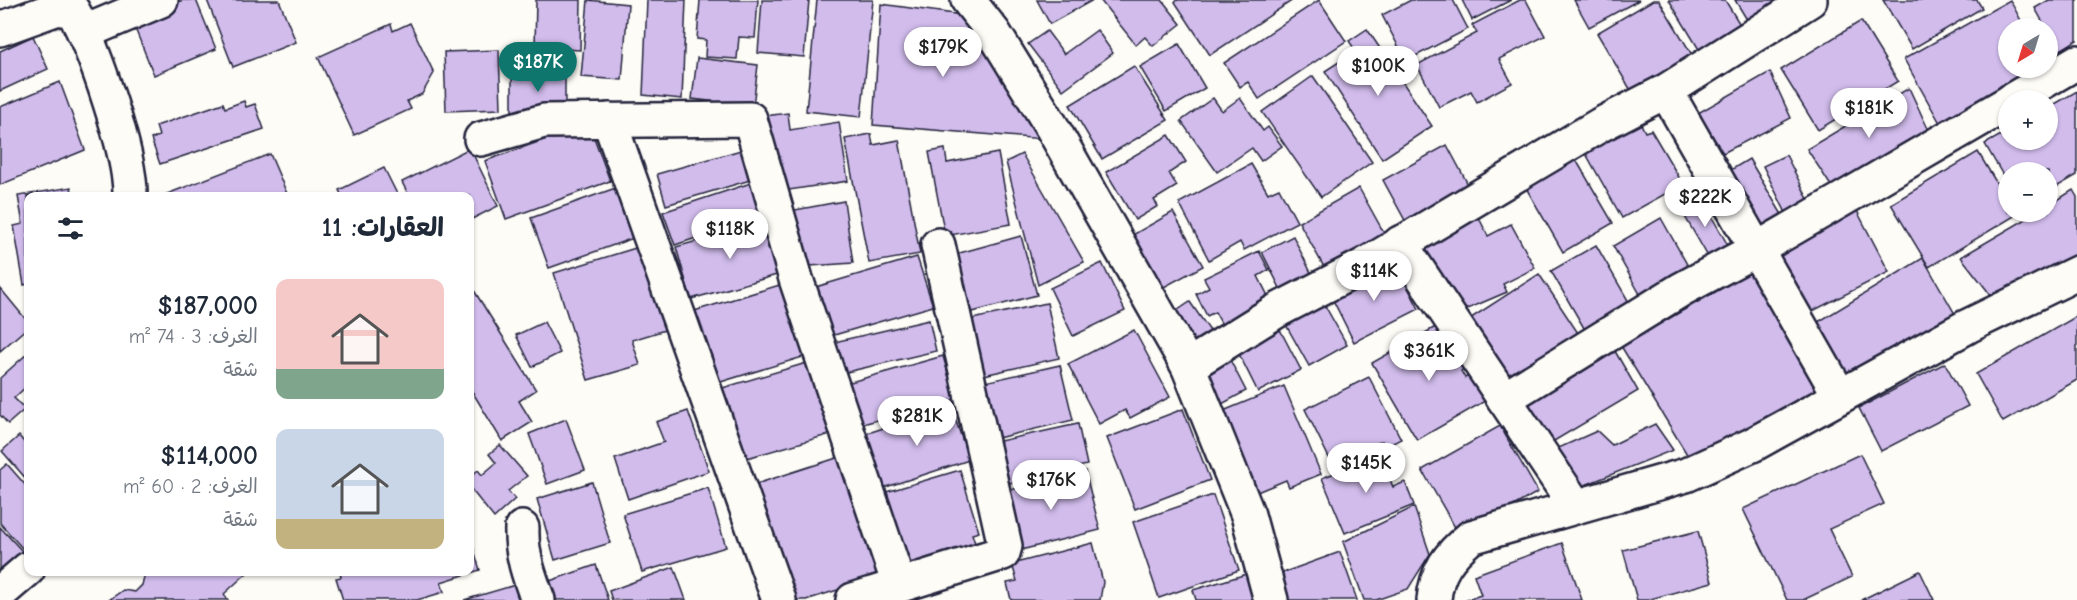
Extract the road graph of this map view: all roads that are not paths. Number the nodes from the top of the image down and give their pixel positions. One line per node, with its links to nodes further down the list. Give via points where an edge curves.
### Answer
1 (161, 0): 5 (street)
2 (968, 0): 17 (street, via 994,33 1052,127)
3 (1810, 0): 8 (street)
4 (0, 29): 5 (street, via 58,8 73,12)
5 (85, 32): 12 (street, via 123,154)
6 (2077, 62): 7 (street)
7 (2030, 90)
8 (1666, 91): 13 (street, via 1600,124); 15 (street)
9 (1998, 109): 15 (street)
10 (609, 120): 11 (street, via 544,121); 23 (street, via 750,119 796,279); 26 (street)
11 (481, 138)
12 (129, 192)
13 (1400, 243): 17 (street, via 1278,310); 19 (street)
14 (938, 245): 23 (street, via 1005,546 1004,554)
15 (1757, 249): 18 (street); 19 (street, via 1682,289)
16 (2077, 273): 18 (street, via 1968,326)
17 (1188, 366): 28 (street, via 1248,515)
18 (1840, 396): 20 (street, via 1752,445 1686,475)
19 (1504, 399): 20 (street)
20 (1575, 505): 29 (street, via 1471,537 1457,548 1435,580)
21 (522, 528): 25 (street, via 521,545)
22 (24, 572): 24 (street)
23 (899, 585): 27 (street)
24 (0, 593)
25 (538, 600)
26 (779, 600)
27 (853, 600)
28 (1271, 600)
29 (1434, 600)

